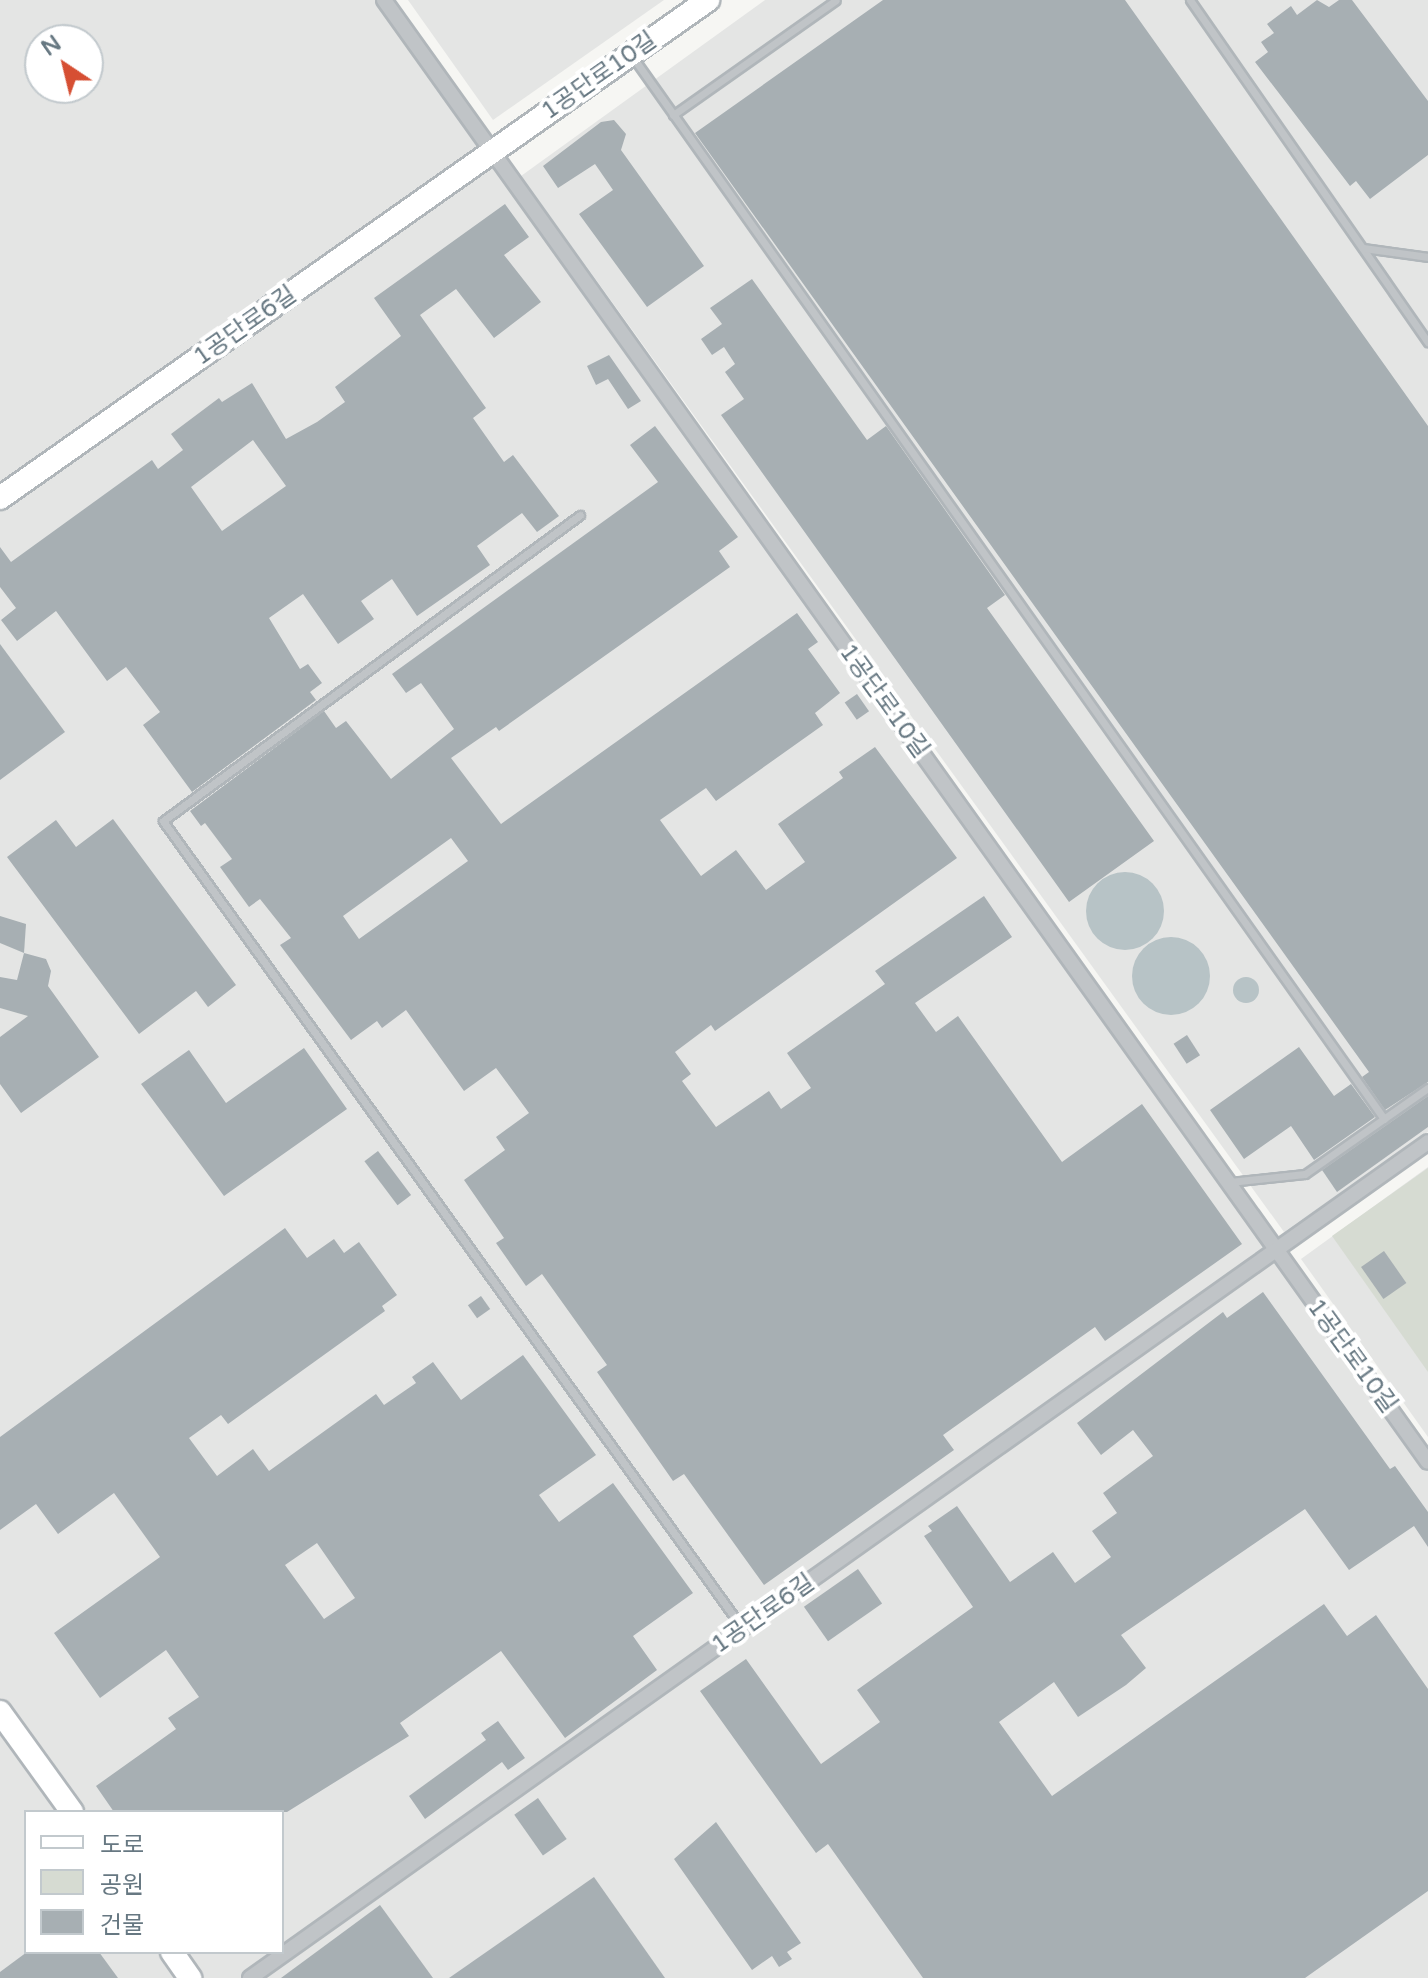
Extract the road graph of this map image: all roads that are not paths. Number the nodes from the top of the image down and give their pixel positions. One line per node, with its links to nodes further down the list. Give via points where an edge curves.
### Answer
1 (384, 0): 7 (street, 1공단로10길)
2 (708, 0): 5 (street, 1공단로10길)
3 (836, 0): 6 (lane)
4 (1190, 0): 8 (lane)
5 (630, 55): 6 (lane); 7 (street, 1공단로10길)
6 (673, 115): 14 (lane)
7 (491, 153): 11 (street, 1공단로6길); 16 (street, 1공단로10길)
8 (1363, 248): 9 (lane); 10 (lane)
9 (1428, 257)
10 (1428, 342)
11 (0, 498)
12 (580, 515): 19 (lane, via 163,821)
13 (1428, 1088): 14 (lane)
14 (1384, 1119): 16 (lane, via 1305,1174)
15 (1428, 1142): 17 (street)
16 (1230, 1182): 17 (street, 1공단로10길)
17 (1276, 1250): 18 (street, 1공단로10길); 19 (street, 1공단로6길)
18 (1428, 1462)
19 (743, 1629): 24 (street, 1공단로6길)
20 (0, 1712): 21 (street)
21 (71, 1810)
22 (173, 1954): 25 (street)
23 (284, 1954): 26 (street, 1공단로6길)
24 (284, 1954)
25 (190, 1978)
26 (250, 1978)

